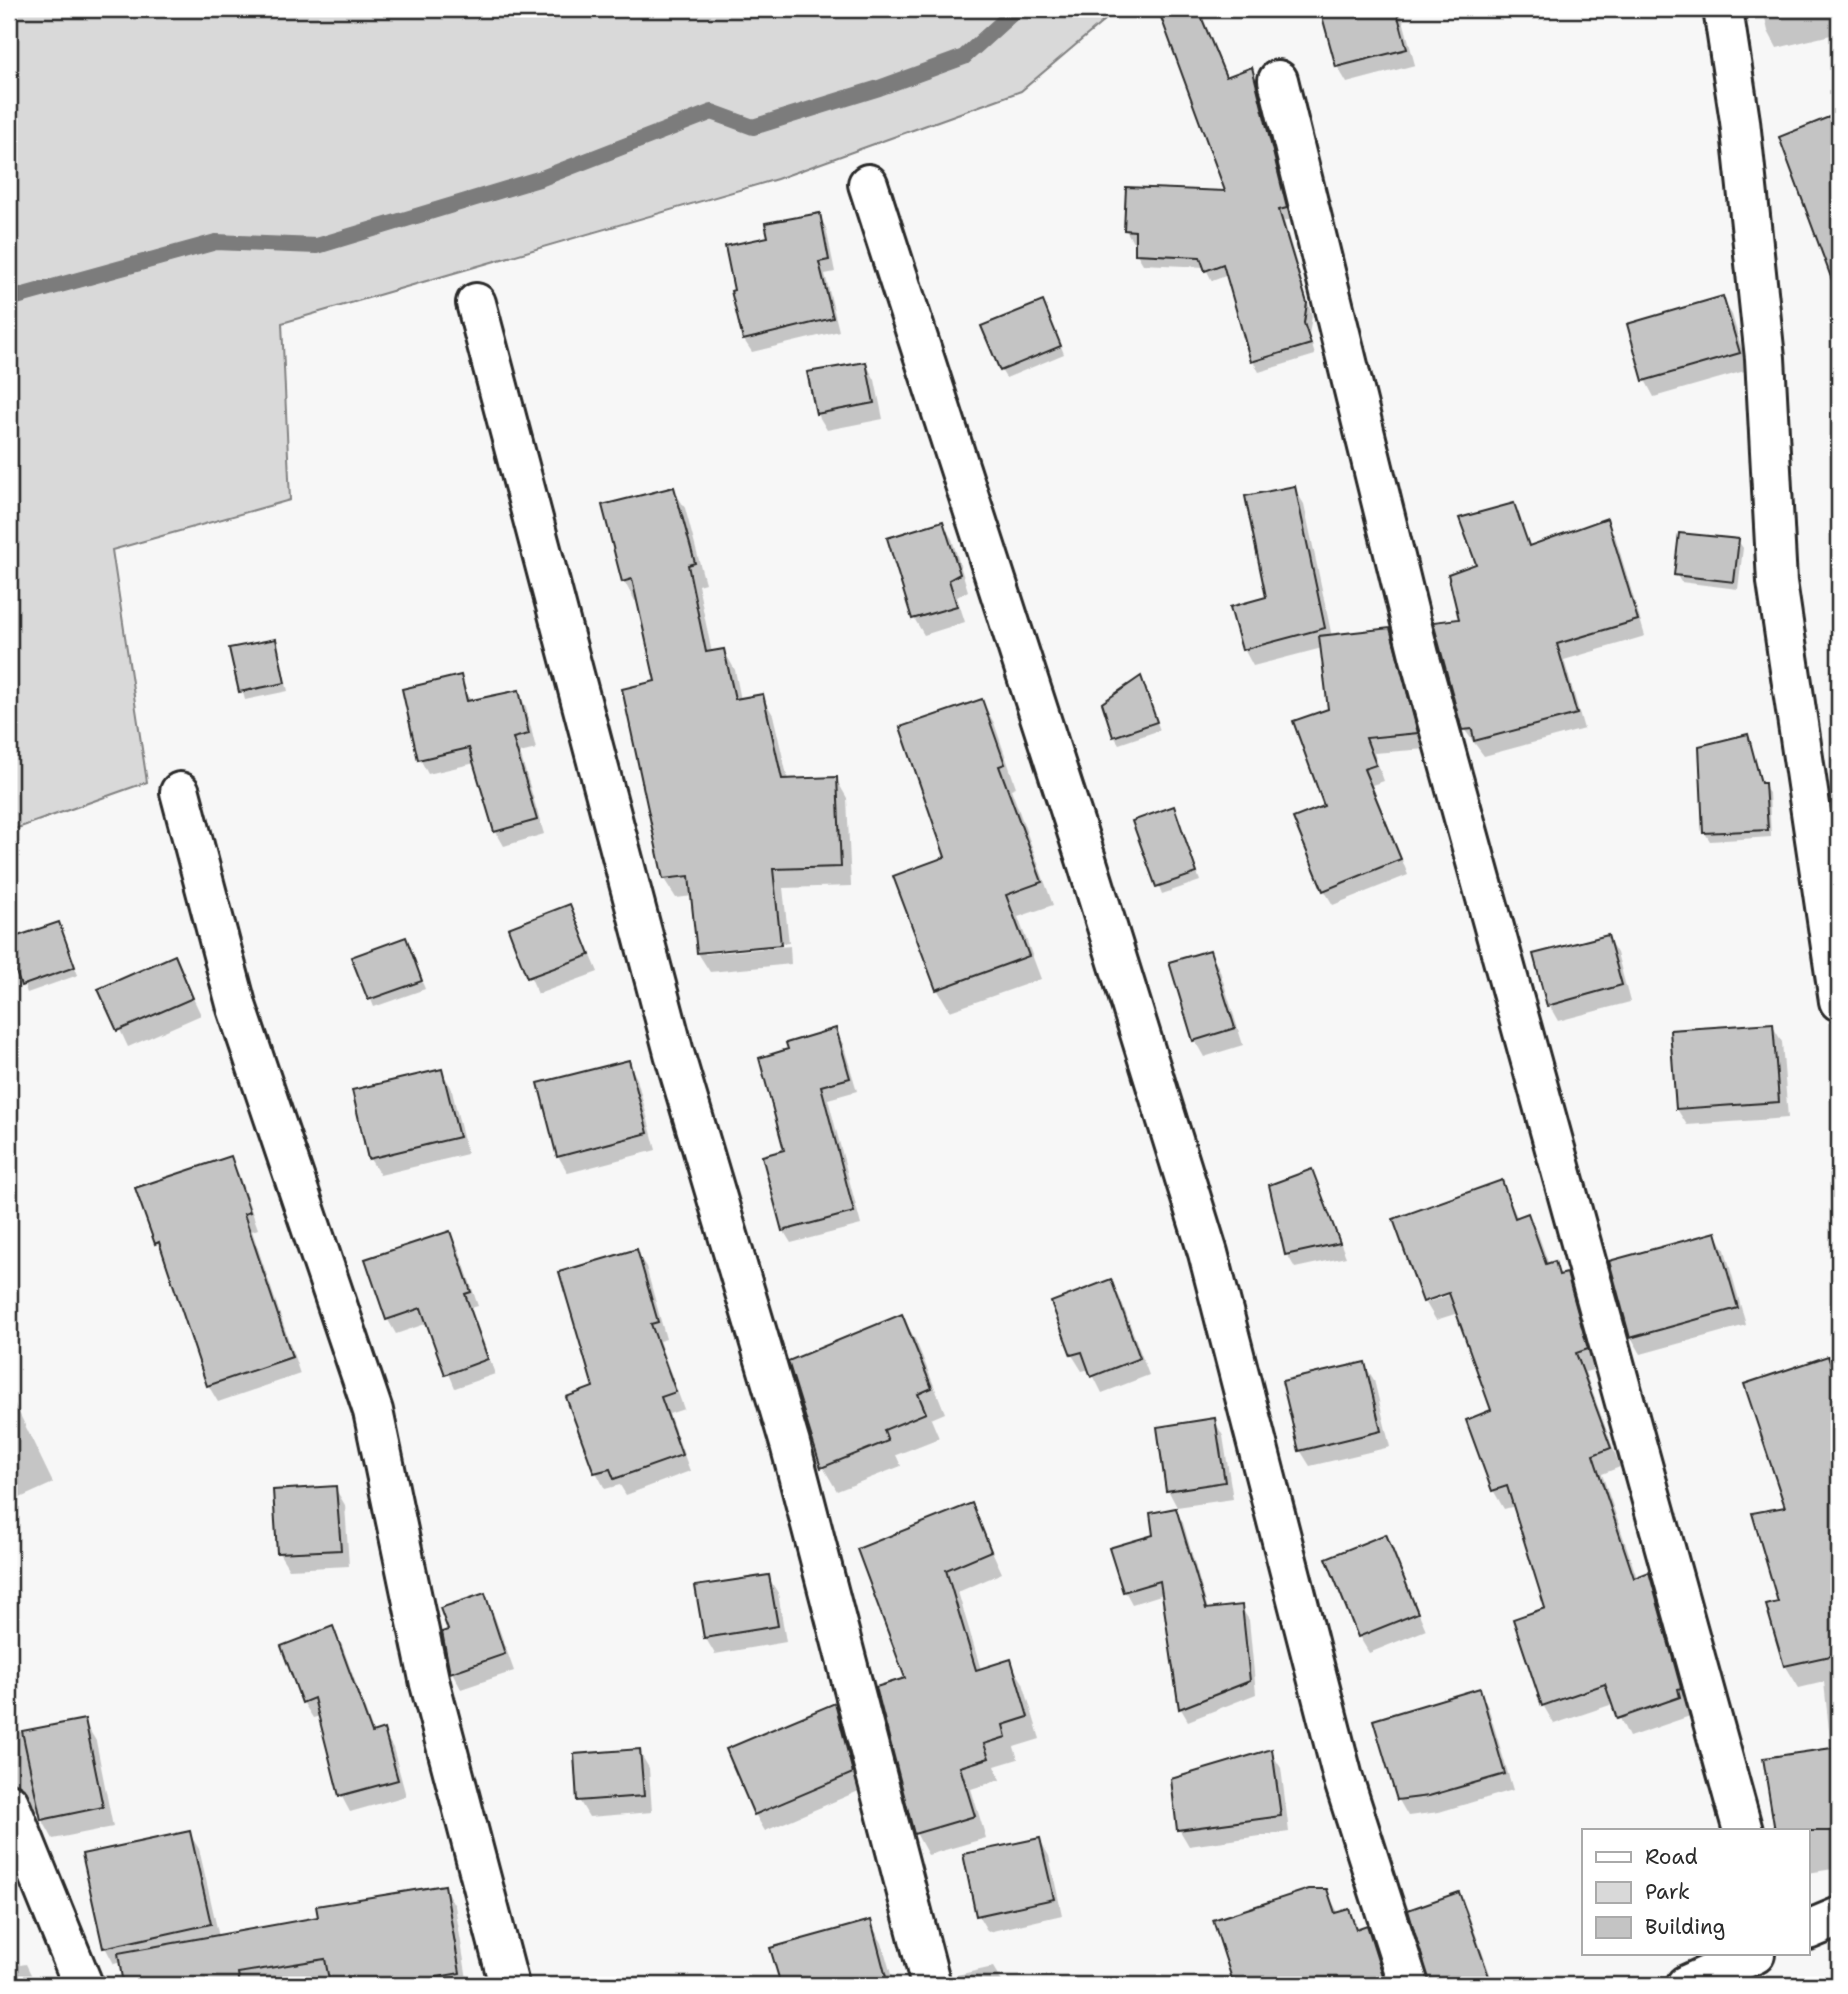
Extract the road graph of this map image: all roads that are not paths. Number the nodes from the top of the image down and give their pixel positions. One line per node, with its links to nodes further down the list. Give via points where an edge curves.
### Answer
1 (1723, 9): 6 (street, via 1741,121 1765,358 1777,582)
2 (1278, 80): 8 (street, via 1419,655)
3 (868, 184): 15 (street, via 1208,1253 1343,1778)
4 (476, 303): 14 (street, via 674,1053 790,1444)
5 (180, 792): 13 (street, via 237,1008 373,1411 430,1684)
6 (1839, 1001)
7 (9, 1803): 12 (street)
8 (1742, 1829)
9 (1839, 1917): 10 (street)
10 (1810, 1929)
11 (1753, 1955): 16 (street)
12 (83, 1985)
13 (509, 1985)
14 (931, 1985)
15 (1409, 1985)
16 (1686, 1985)

